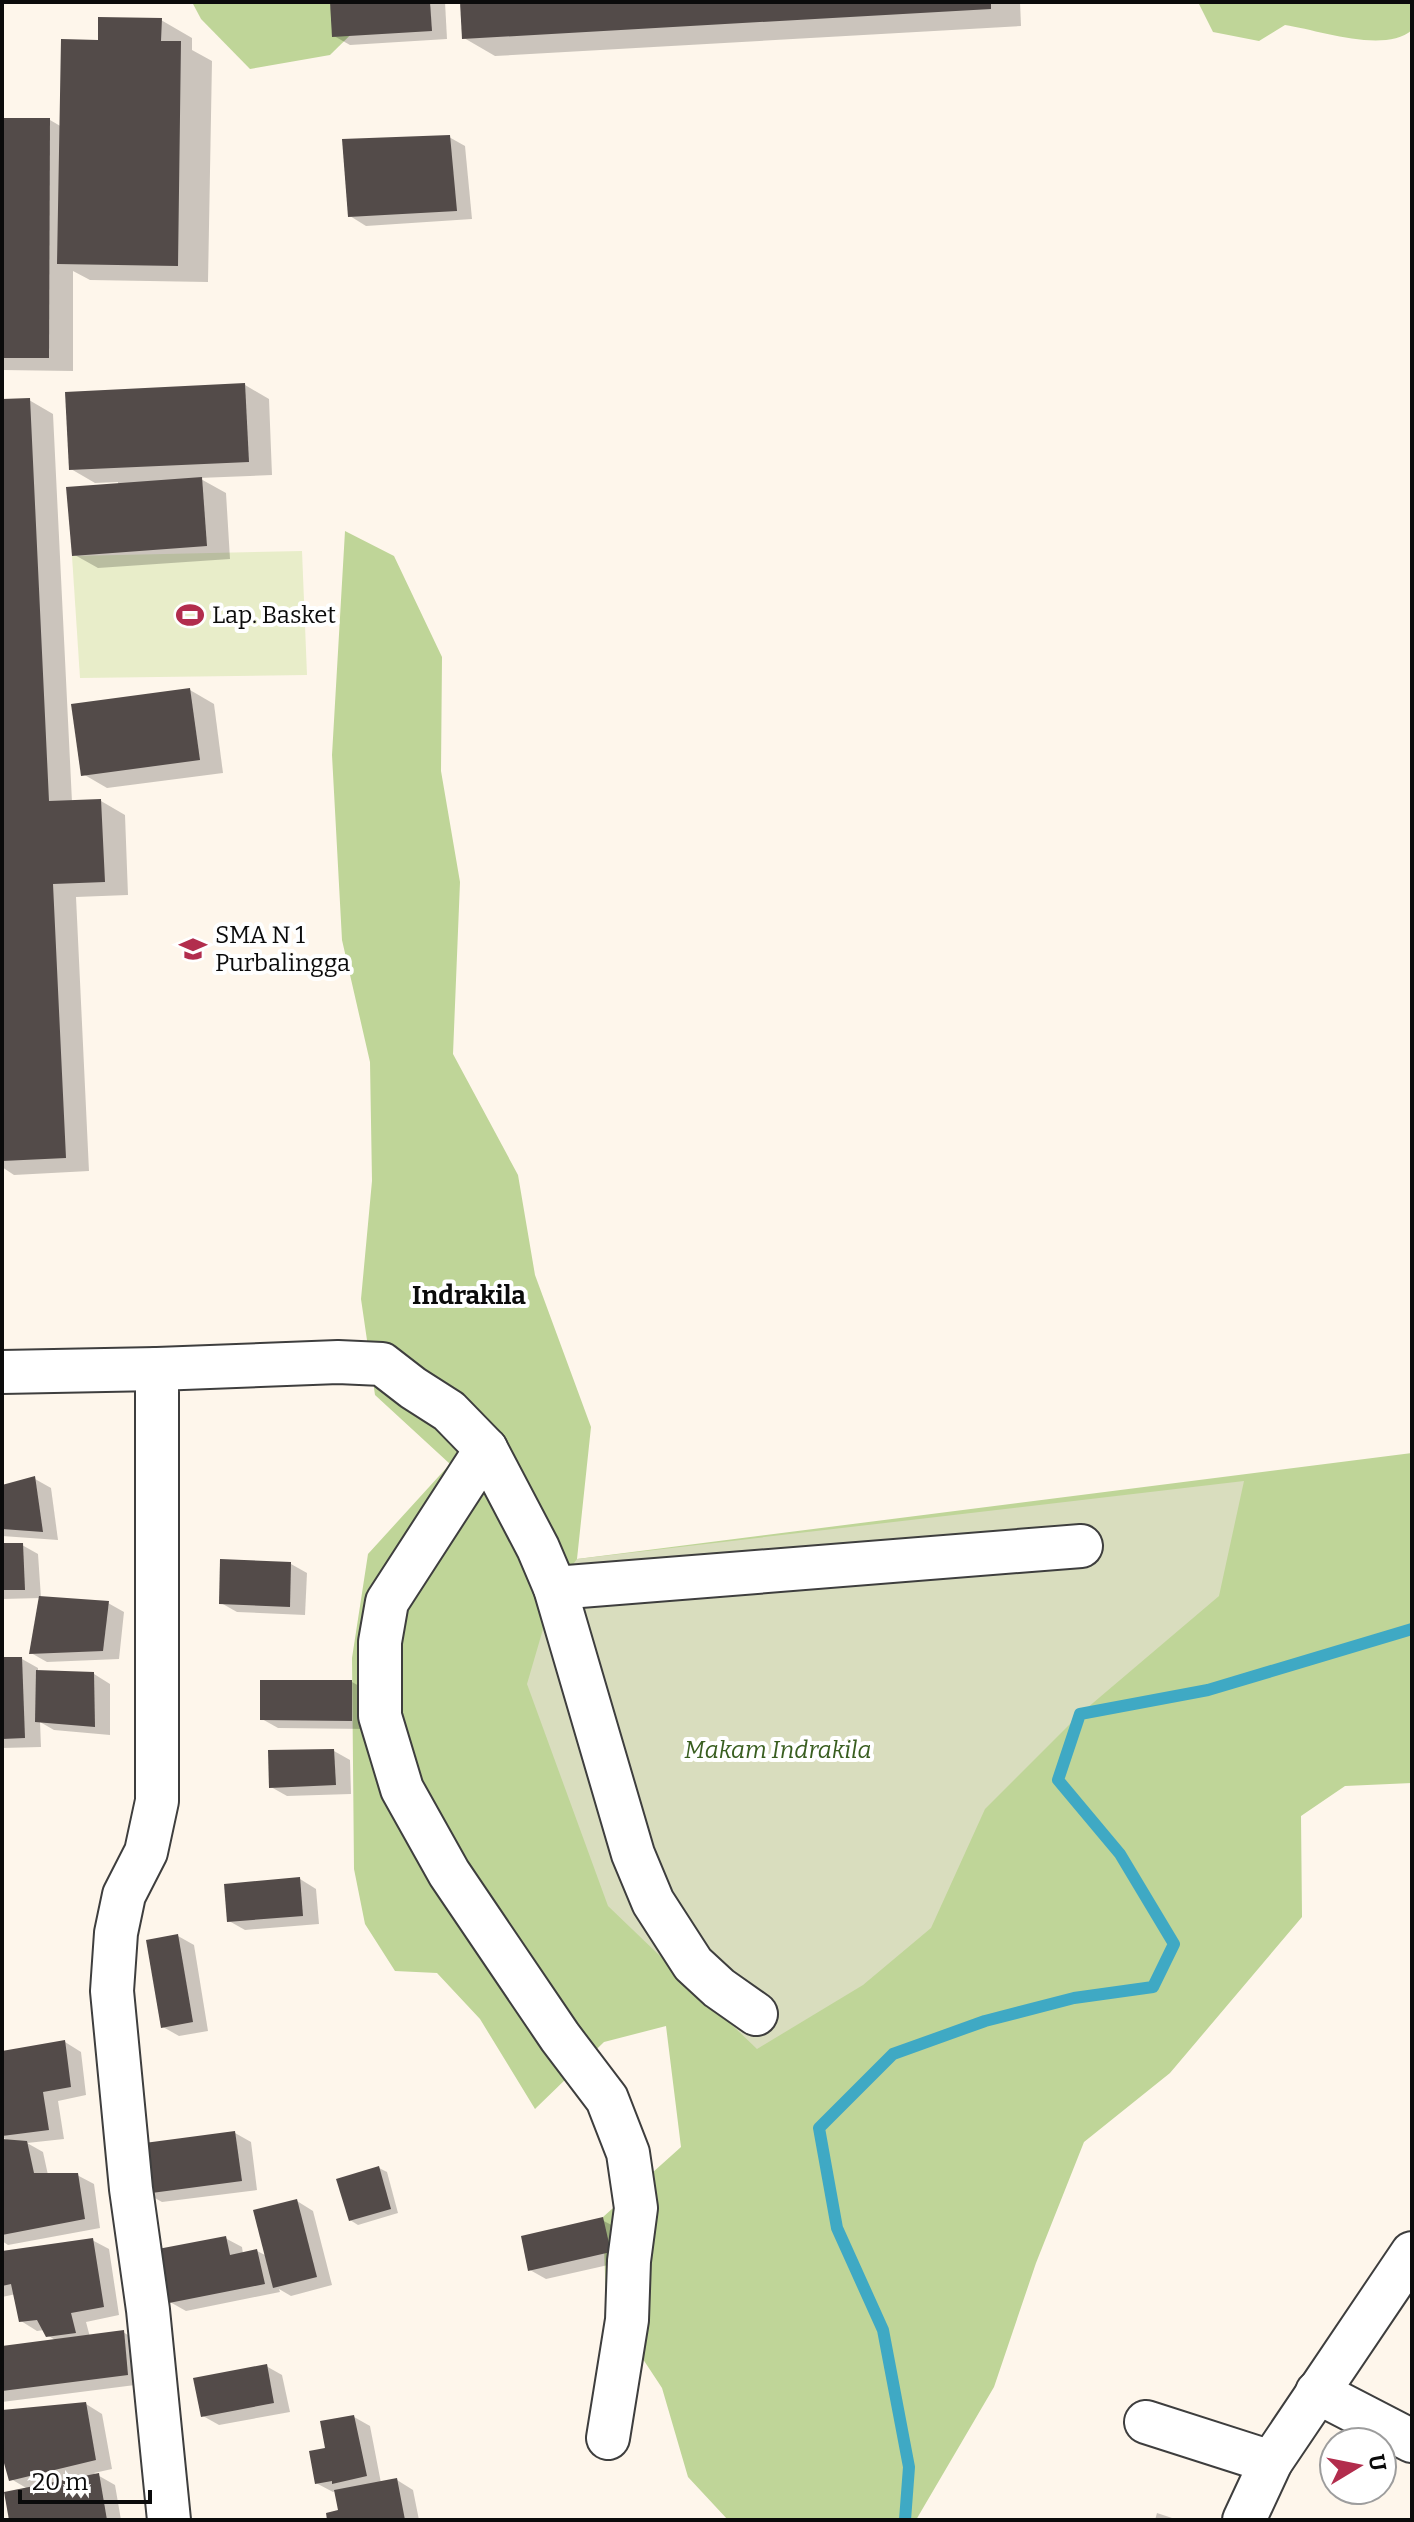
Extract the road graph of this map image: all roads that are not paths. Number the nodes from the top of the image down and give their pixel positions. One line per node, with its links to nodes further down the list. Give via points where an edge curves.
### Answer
1 (157, 1369): 2 (street); 3 (street, via 382,1364 449,1411); 13 (street, via 157,1801 146,1852 124,1895 112,1991)
2 (2, 1372)
3 (486, 1449): 5 (street); 10 (street, via 387,1602 380,1642 380,1716 402,1789 449,1873 607,2099 628,2153 636,2208 627,2320)
4 (1081, 1546): 5 (street)
5 (555, 1588): 6 (street, via 633,1854 653,1902 693,1964)
6 (756, 2014)
7 (1412, 2253): 8 (street)
8 (1317, 2392): 11 (street); 12 (street)
9 (1146, 2422): 12 (street)
10 (608, 2438)
11 (1412, 2441)
12 (1271, 2462): 14 (street)
13 (169, 2520)
14 (1244, 2520)

